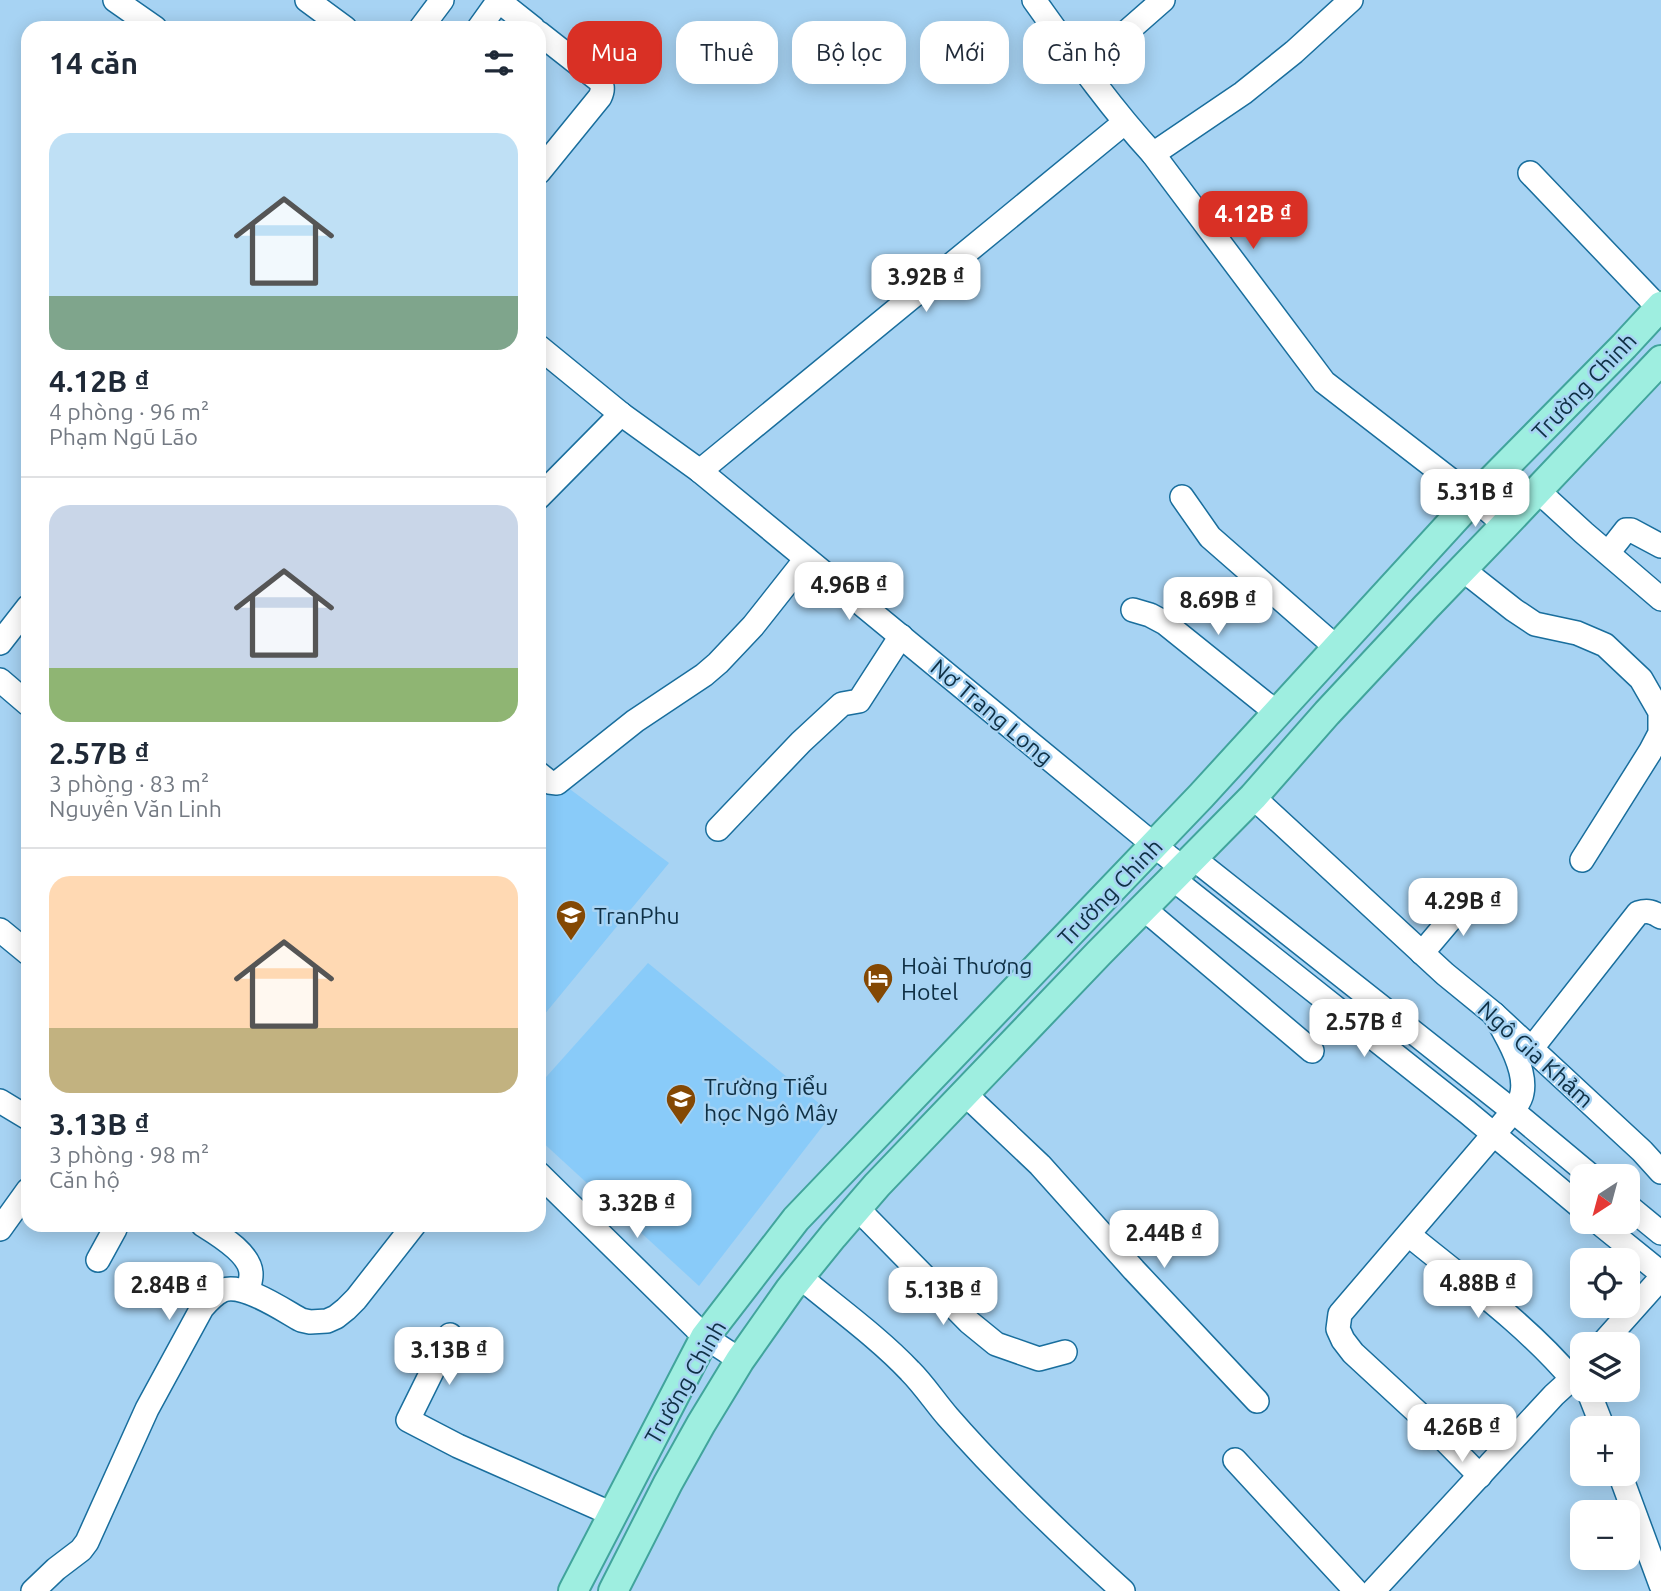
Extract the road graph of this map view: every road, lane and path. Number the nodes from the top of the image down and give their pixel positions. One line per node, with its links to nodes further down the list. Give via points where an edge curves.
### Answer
1 (115, 0): 8 (street)
2 (307, 0): 9 (street)
3 (1034, 0): 13 (street)
4 (1163, 0): 14 (street)
5 (1351, 0): 18 (street, via 1243,93)
6 (499, 1): 11 (street); 12 (street)
7 (438, 2): 10 (street)
8 (145, 21)
9 (336, 21)
10 (426, 21)
11 (484, 21)
12 (524, 21)
13 (1049, 21)
14 (1139, 21)
15 (546, 38): 19 (street, via 603,86 600,97)
16 (1095, 84): 17 (street)
17 (1124, 123): 18 (street); 25 (street)
18 (1153, 154): 29 (street, via 1324,382)
19 (546, 163)
20 (1530, 173): 21 (street)
21 (1660, 307): 29 (main road, Trường Chinh)
22 (546, 353): 24 (street, Nơ Trang Long)
23 (1657, 373): 27 (main road, Trường Chinh)
24 (621, 414): 25 (street, Nơ Trang Long); 26 (street)
25 (700, 471): 33 (street, Nơ Trang Long)
26 (546, 490)
27 (1537, 490): 30 (main road, Trường Chinh); 32 (street)
28 (1182, 497): 40 (street, via 1210,537)
29 (1474, 498): 30 (street); 40 (main road, Trường Chinh)
30 (1505, 525): 34 (main road, Trường Chinh)
31 (1661, 546): 32 (street, via 1626,530)
32 (1608, 552): 35 (street)
33 (806, 559): 38 (street, Nơ Trang Long); 44 (street, via 753,626 704,676)
34 (1462, 569): 45 (main road, Trường Chinh); 48 (street, via 1535,624 1577,632 1605,645 1641,679 1660,712 1660,733)
35 (1661, 599)
36 (1133, 610): 43 (street, via 1165,623)
37 (21, 616): 39 (street)
38 (901, 636): 46 (street, via 859,701 842,704); 47 (street, Nơ Trang Long)
39 (0, 643)
40 (1337, 648): 43 (main road, Trường Chinh)
41 (0, 680): 42 (street)
42 (21, 698)
43 (1278, 713): 47 (main road, Trường Chinh)
44 (548, 779)
45 (1253, 797): 49 (main road, Trường Chinh); 55 (street, Ngô Gia Khảm)
46 (718, 829)
47 (1154, 845): 49 (street, Nơ Trang Long); 84 (main road, Trường Chinh, via 796,1219)
48 (1582, 860)
49 (1182, 868): 51 (main road, Trường Chinh); 61 (street); 63 (street)
50 (1471, 895): 55 (street)
51 (1143, 908): 58 (street); 59 (main road, Trường Chinh)
52 (1661, 917): 57 (street, via 1639,913)
53 (0, 930): 54 (street)
54 (21, 947)
55 (1422, 953): 56 (street, Ngô Gia Khảm)
56 (1494, 1014): 57 (street, Ngô Gia Khảm); 61 (street, via 1519,1064 1523,1092)
57 (1532, 1048): 65 (street, Ngô Gia Khảm)
58 (1312, 1051)
59 (965, 1094): 69 (main road, Trường Chinh); 89 (street, via 1040,1165)
60 (0, 1101): 62 (street)
61 (1513, 1111): 63 (street); 64 (street)
62 (21, 1114)
63 (1494, 1134): 67 (street); 77 (street)
64 (1577, 1164)
65 (1661, 1172)
66 (546, 1181): 84 (street)
67 (1570, 1198)
68 (21, 1200): 71 (street)
69 (857, 1208): 80 (main road, Trường Chinh); 85 (street, via 996,1344 1039,1360)
70 (1640, 1216): 75 (street)
71 (0, 1229)
72 (113, 1232): 78 (street)
73 (213, 1232): 81 (street, via 247,1261 251,1273)
74 (409, 1232): 81 (street, via 356,1299 327,1321 302,1320)
75 (1661, 1233)
76 (1612, 1234): 79 (street)
77 (1409, 1235): 87 (street); 91 (street, via 1340,1314 1338,1329 1353,1353)
78 (98, 1260)
79 (1661, 1275): 82 (street)
80 (800, 1277): 86 (main road, Trường Chinh); 98 (street, via 911,1372 1003,1476)
81 (248, 1292): 95 (street, via 226,1289 202,1308 148,1409 87,1542)
82 (1612, 1332)
83 (450, 1335): 93 (street, via 408,1420)
84 (705, 1337): 86 (street); 93 (main road, Trường Chinh)
85 (1065, 1352)
86 (740, 1360): 97 (main road, Trường Chinh, via 668,1483)
87 (1570, 1372)
88 (1570, 1384): 91 (street, via 1554,1395)
89 (1257, 1401)
90 (1235, 1460): 99 (street)
91 (1480, 1476): 100 (street)
92 (1624, 1486): 94 (street)
93 (612, 1514): 96 (main road, Trường Chinh)
94 (1661, 1585)
95 (33, 1591)
96 (573, 1591)
97 (613, 1591)
98 (1123, 1591)
99 (1356, 1591)
100 (1373, 1591)

